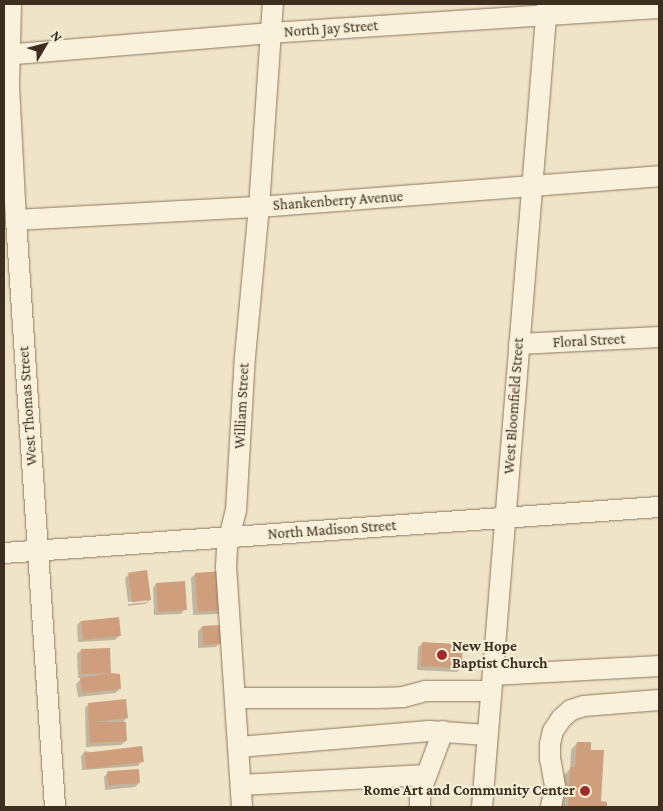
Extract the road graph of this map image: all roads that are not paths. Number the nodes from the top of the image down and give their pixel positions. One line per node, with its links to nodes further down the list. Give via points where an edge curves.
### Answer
1 (11, 4): 6 (street, West Thomas Street)
2 (273, 4): 5 (street, William Street)
3 (659, 8): 4 (street, North Jay Street)
4 (546, 10): 5 (street, North Jay Street); 8 (street, West Bloomfield Street)
5 (270, 33): 6 (street, North Jay Street); 9 (street, William Street)
6 (6, 54): 10 (street, West Thomas Street)
7 (659, 176): 8 (street, Shankenberry Avenue)
8 (531, 186): 9 (street, Shankenberry Avenue); 12 (street, West Bloomfield Street)
9 (259, 207): 10 (street, Shankenberry Avenue); 15 (street, William Street, via 245,357 236,511)
10 (16, 220): 16 (street, West Thomas Street)
11 (659, 337): 12 (street, Floral Street)
12 (519, 344): 14 (street, West Bloomfield Street)
13 (659, 507): 14 (street, North Madison Street)
14 (506, 517): 15 (street, North Madison Street); 19 (street, West Bloomfield Street)
15 (230, 538): 16 (street, North Madison Street); 20 (street, William Street, via 226,568)
16 (37, 550): 17 (street, North Madison Street); 27 (street, West Thomas Street)
17 (4, 553)
18 (650, 667): 19 (street); 21 (street)
19 (492, 683): 20 (street, via 378,698); 23 (street, West Bloomfield Street)
20 (235, 698): 24 (street, William Street)
21 (650, 700): 31 (street, via 584,706 571,710 561,719 550,744 555,786)
22 (443, 731): 23 (street); 24 (street); 25 (street)
23 (487, 735): 30 (street, West Bloomfield Street)
24 (238, 747): 26 (street, William Street)
25 (426, 775): 26 (street); 29 (street, via 420,793)
26 (241, 785): 28 (street, William Street)
27 (54, 807)
28 (242, 807)
29 (420, 807)
30 (482, 807)
31 (551, 807)

